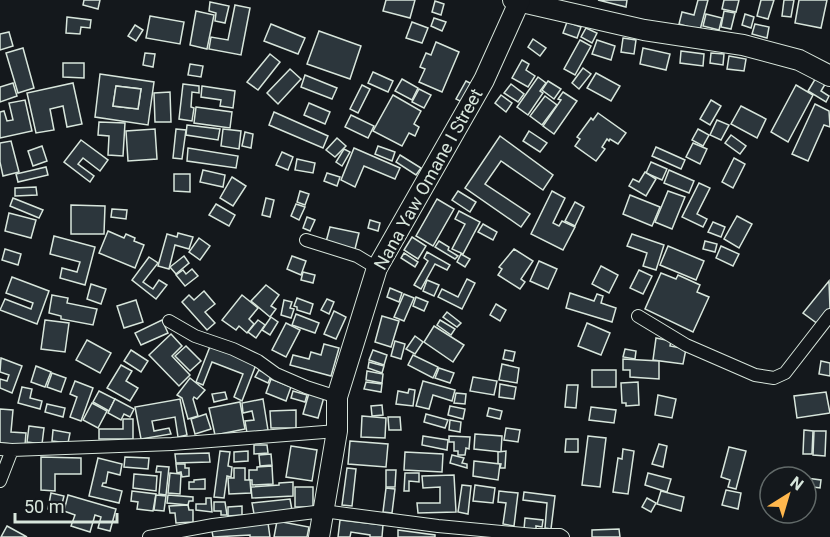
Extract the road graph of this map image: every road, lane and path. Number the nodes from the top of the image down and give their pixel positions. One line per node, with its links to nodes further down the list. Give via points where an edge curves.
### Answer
1 (517, 1): 2 (main road, via 644,30 743,45 800,60); 4 (main road, Nana Yaw Omane I Street, via 484,80)
2 (830, 76)
3 (306, 240): 4 (street, via 357,256)
4 (377, 268): 8 (main road, Nana Yaw Omane I Street)
5 (830, 315): 6 (street, via 785,373 774,378 755,375 696,349)
6 (638, 316)
7 (169, 321): 8 (street, via 195,336 258,361 276,374)
8 (337, 397): 9 (main road, Nana Yaw Omane I Street)
9 (337, 431): 10 (street, via 172,444); 12 (main road, Nana Yaw Omane I Street)
10 (6, 449): 11 (street)
11 (0, 481)
12 (323, 511): 13 (street); 14 (main road, Nana Yaw Omane I Street); 15 (street, via 412,524)
13 (148, 537)
14 (319, 537)
15 (563, 537)

